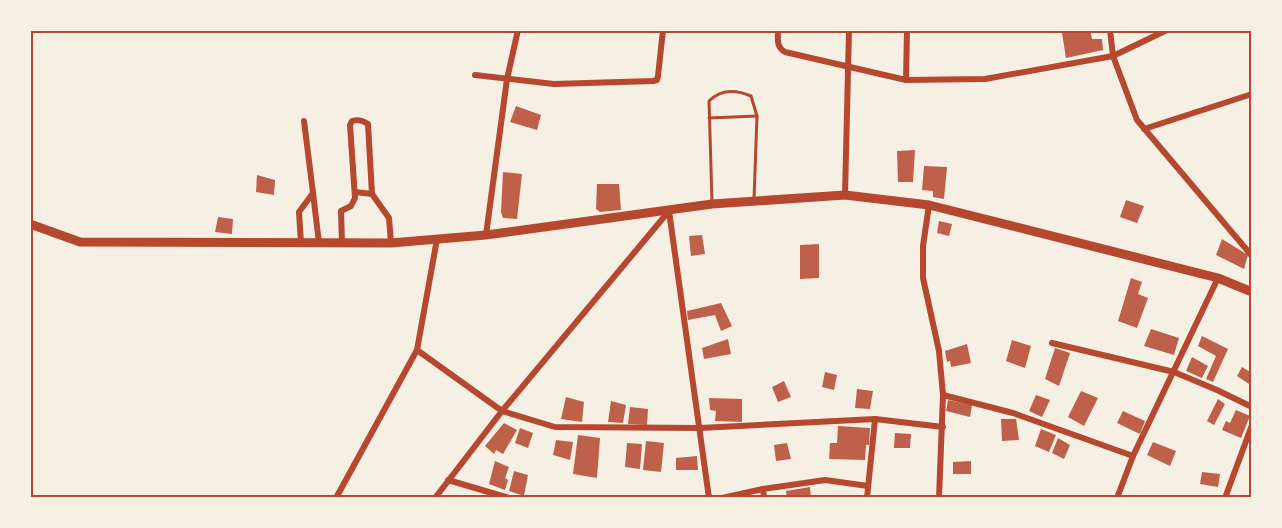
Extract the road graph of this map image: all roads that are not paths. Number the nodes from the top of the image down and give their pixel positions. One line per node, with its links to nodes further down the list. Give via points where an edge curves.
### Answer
1 (518, 30): 11 (street)
2 (663, 30): 11 (street, via 657,80 554,84)
3 (778, 30): 9 (street, via 779,49 784,52)
4 (849, 30): 9 (street)
5 (907, 30): 12 (street)
6 (1110, 30): 8 (street)
7 (1167, 30): 8 (street)
8 (1113, 56): 12 (street, via 985,79); 17 (street)
9 (846, 66): 12 (street); 21 (street)
10 (475, 75): 11 (street)
11 (507, 79): 27 (street)
12 (906, 80)
13 (1252, 94): 17 (street)
14 (757, 116): 15 (lane); 15 (lane, via 751,96 739,90 716,95 709,101); 22 (lane)
15 (709, 118): 23 (lane)
16 (304, 121): 19 (street)
17 (1144, 129): 33 (street)
18 (355, 192): 20 (street); 20 (street, via 350,125 357,120 368,124); 31 (street, via 354,203 340,214)
19 (313, 193): 29 (street, via 299,212); 30 (street)
20 (372, 194): 32 (street, via 389,218)
21 (845, 195): 22 (main road); 24 (main road)
22 (754, 200): 23 (main road)
23 (712, 204): 25 (main road)
24 (928, 205): 34 (main road); 39 (street, via 923,278 939,351)
25 (669, 211): 27 (main road); 41 (street); 45 (street)
26 (30, 224): 29 (main road, via 80,243)
27 (486, 235): 28 (main road)
28 (436, 239): 32 (main road); 37 (street)
29 (301, 243): 30 (main road)
30 (320, 243): 31 (main road)
31 (342, 243): 32 (main road)
32 (391, 243)
33 (1252, 256)
34 (1218, 278): 35 (main road); 38 (street)
35 (1252, 292)
36 (1052, 343): 38 (street)
37 (417, 350): 41 (street); 50 (street)
38 (1174, 372): 40 (street); 46 (street)
39 (943, 394): 44 (street); 46 (street, via 1013,413)
40 (1252, 407)
41 (502, 411): 45 (street, via 555,427); 47 (street)
42 (875, 419): 44 (street); 45 (street); 48 (street)
43 (1252, 425): 59 (street)
44 (943, 427): 57 (street)
45 (700, 428): 53 (street)
46 (1132, 456): 58 (street)
47 (448, 480): 51 (street); 52 (street)
48 (868, 486): 49 (street, via 825,480); 56 (street)
49 (763, 489): 54 (street); 55 (street)
50 (336, 498)
51 (435, 498)
52 (510, 498)
53 (709, 498)
54 (722, 498)
55 (764, 498)
56 (867, 498)
57 (939, 498)
58 (1117, 498)
59 (1225, 498)

